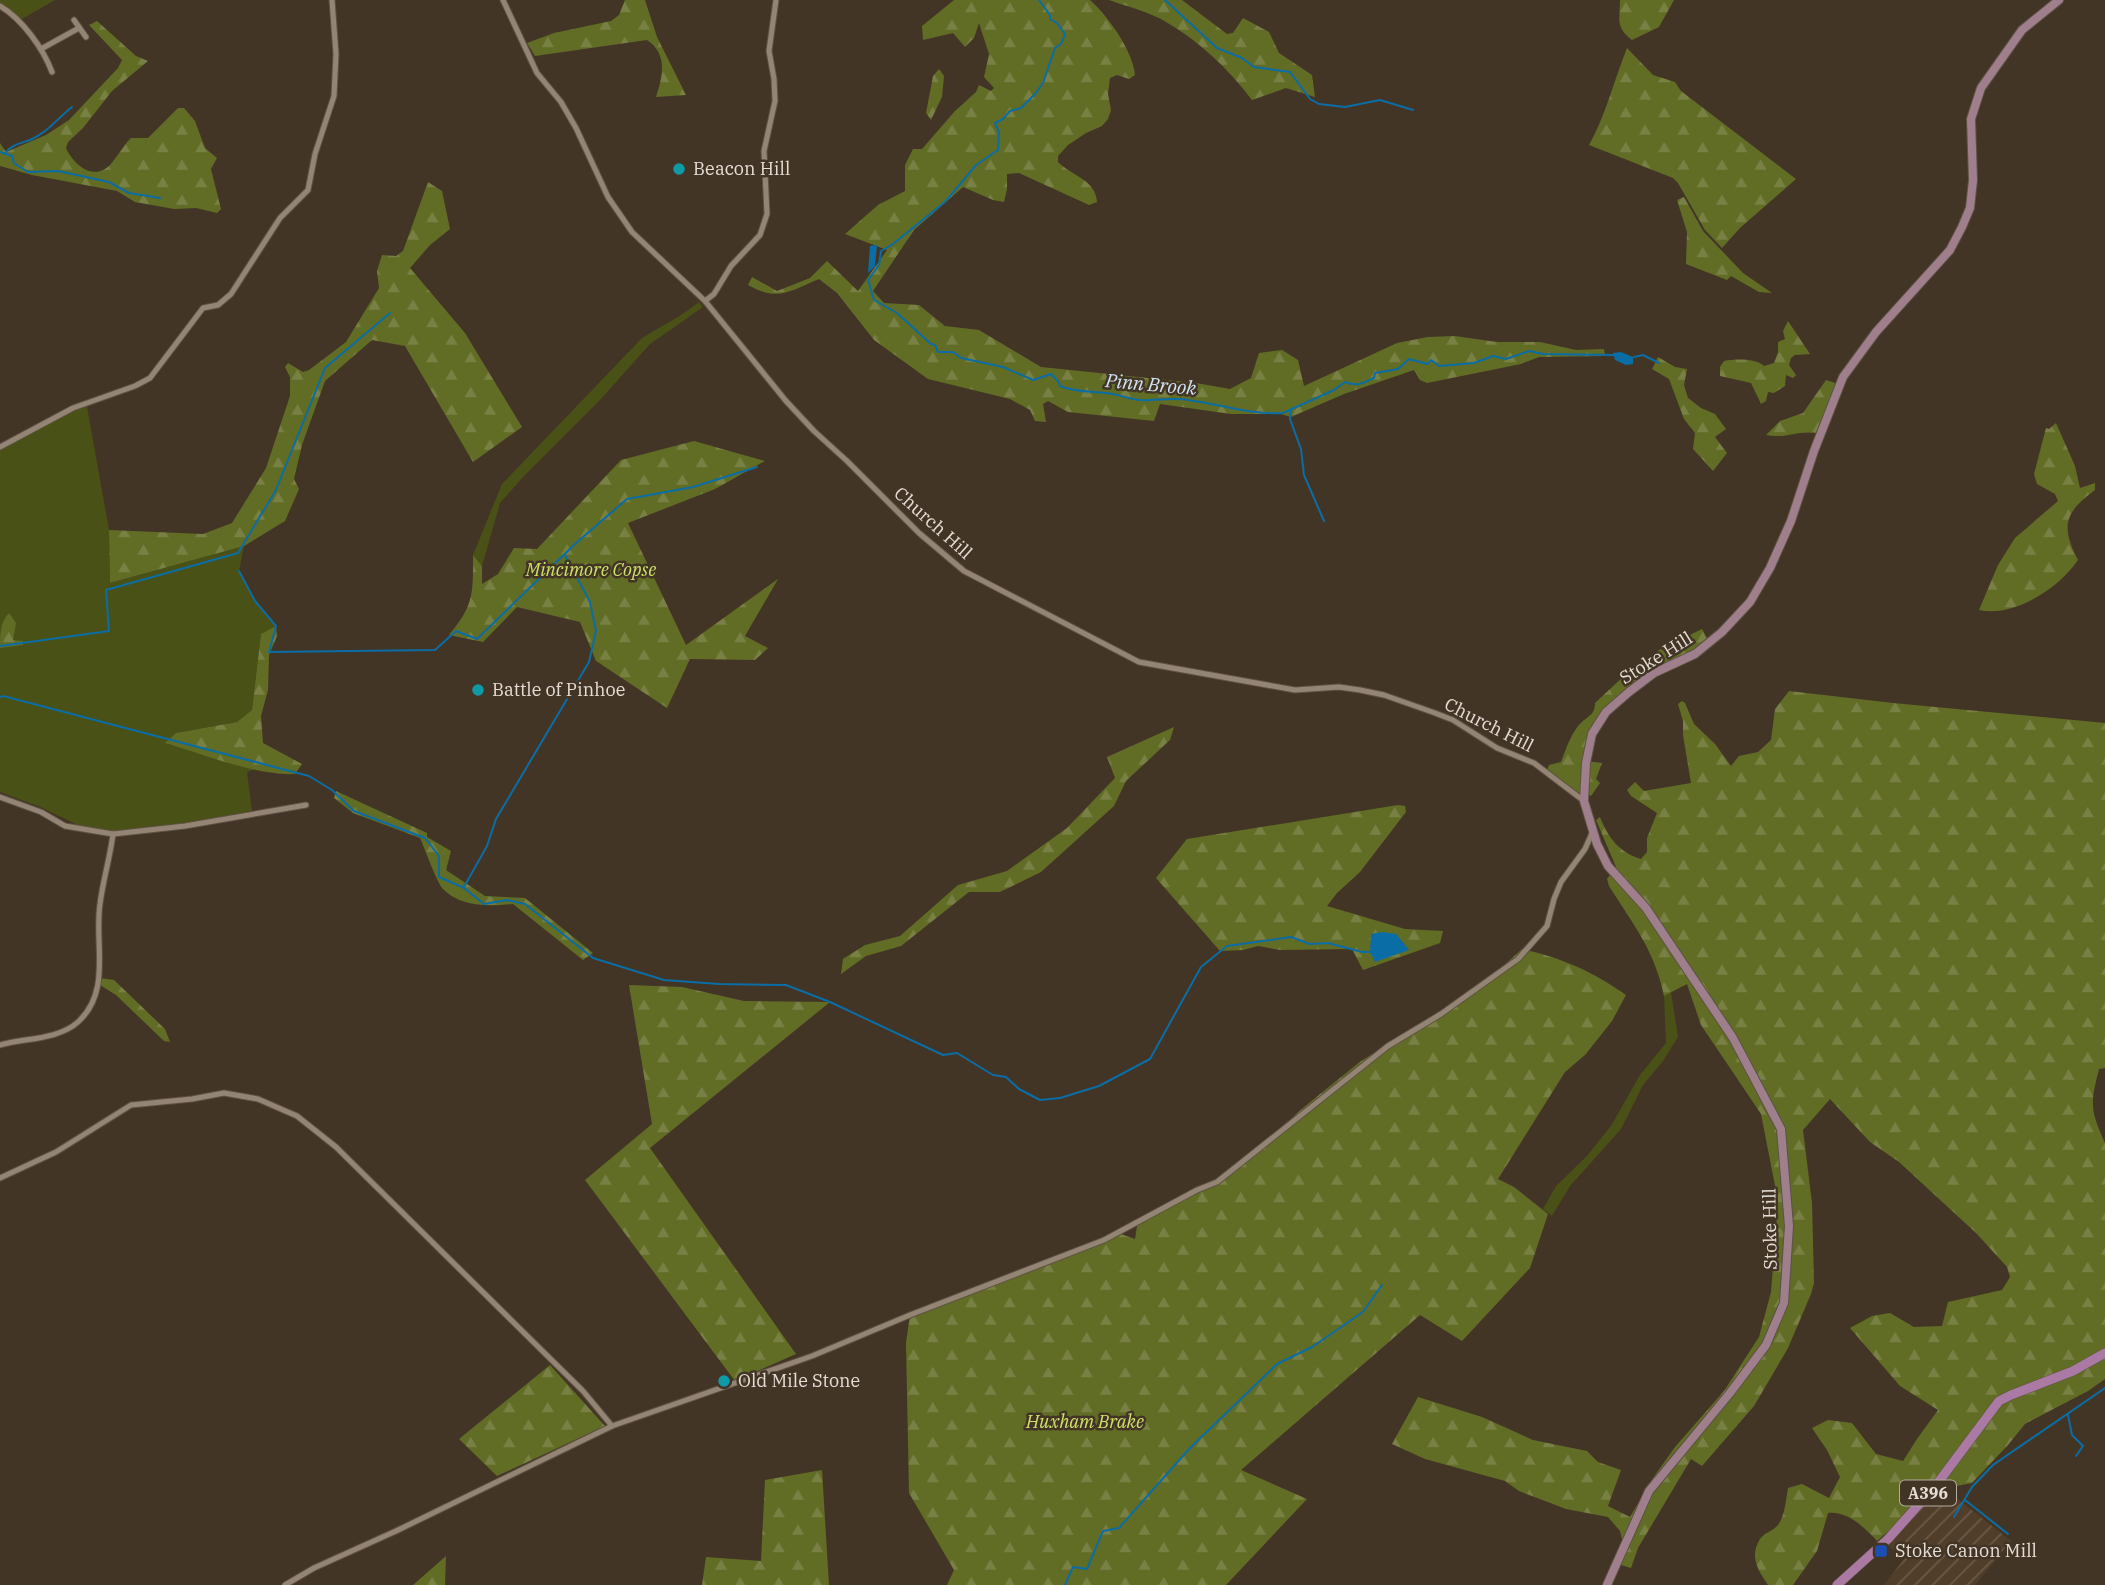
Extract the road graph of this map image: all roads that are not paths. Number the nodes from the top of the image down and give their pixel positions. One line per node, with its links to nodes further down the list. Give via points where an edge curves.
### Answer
1 (332, 0): 12 (street, via 334,96 308,190 280,218 231,294 218,305 203,309 149,378 73,408)
2 (503, 0): 11 (street, Church Hill, via 537,73 561,102 620,215)
3 (776, 0): 11 (street, via 769,51 775,100 764,151 768,214 760,236)
4 (2059, 0): 14 (street, Stoke Hill, via 2022,30 1981,89 1971,119 1973,180 1962,227 1950,250 1876,332 1843,377 1791,521 1762,583 1750,602 1708,644 1654,674 1606,712 1592,734)
5 (0, 6): 9 (street)
6 (74, 20): 7 (street)
7 (79, 28): 8 (street); 9 (street)
8 (86, 37)
9 (41, 49): 10 (street)
10 (52, 72)
11 (705, 301): 14 (street, Church Hill, via 786,401 919,533 964,571 1139,662 1295,690 1360,690 1436,713 1534,763)
12 (0, 447)
13 (0, 797): 16 (street, via 65,826)
14 (1584, 802): 17 (street, Stoke Hill)
15 (306, 805): 16 (street)
16 (113, 834): 18 (street, via 100,905 100,980 90,1007 64,1031)
17 (1592, 844): 21 (street, via 1561,882 1547,926 1518,960 1388,1046 1217,1182 1104,1240 811,1356); 23 (street, Stoke Hill, via 1646,908 1733,1038 1780,1129 1789,1226 1784,1303 1766,1345 1649,1491)
18 (0, 1045)
19 (0, 1178): 21 (street, via 56,1152 131,1105 224,1093 258,1099 297,1116 336,1147 583,1391)
20 (2105, 1353): 24 (main road, A396, via 1999,1401 1937,1484 1888,1539)
21 (612, 1426): 22 (street)
22 (285, 1585)
23 (1607, 1585)
24 (1836, 1585)

